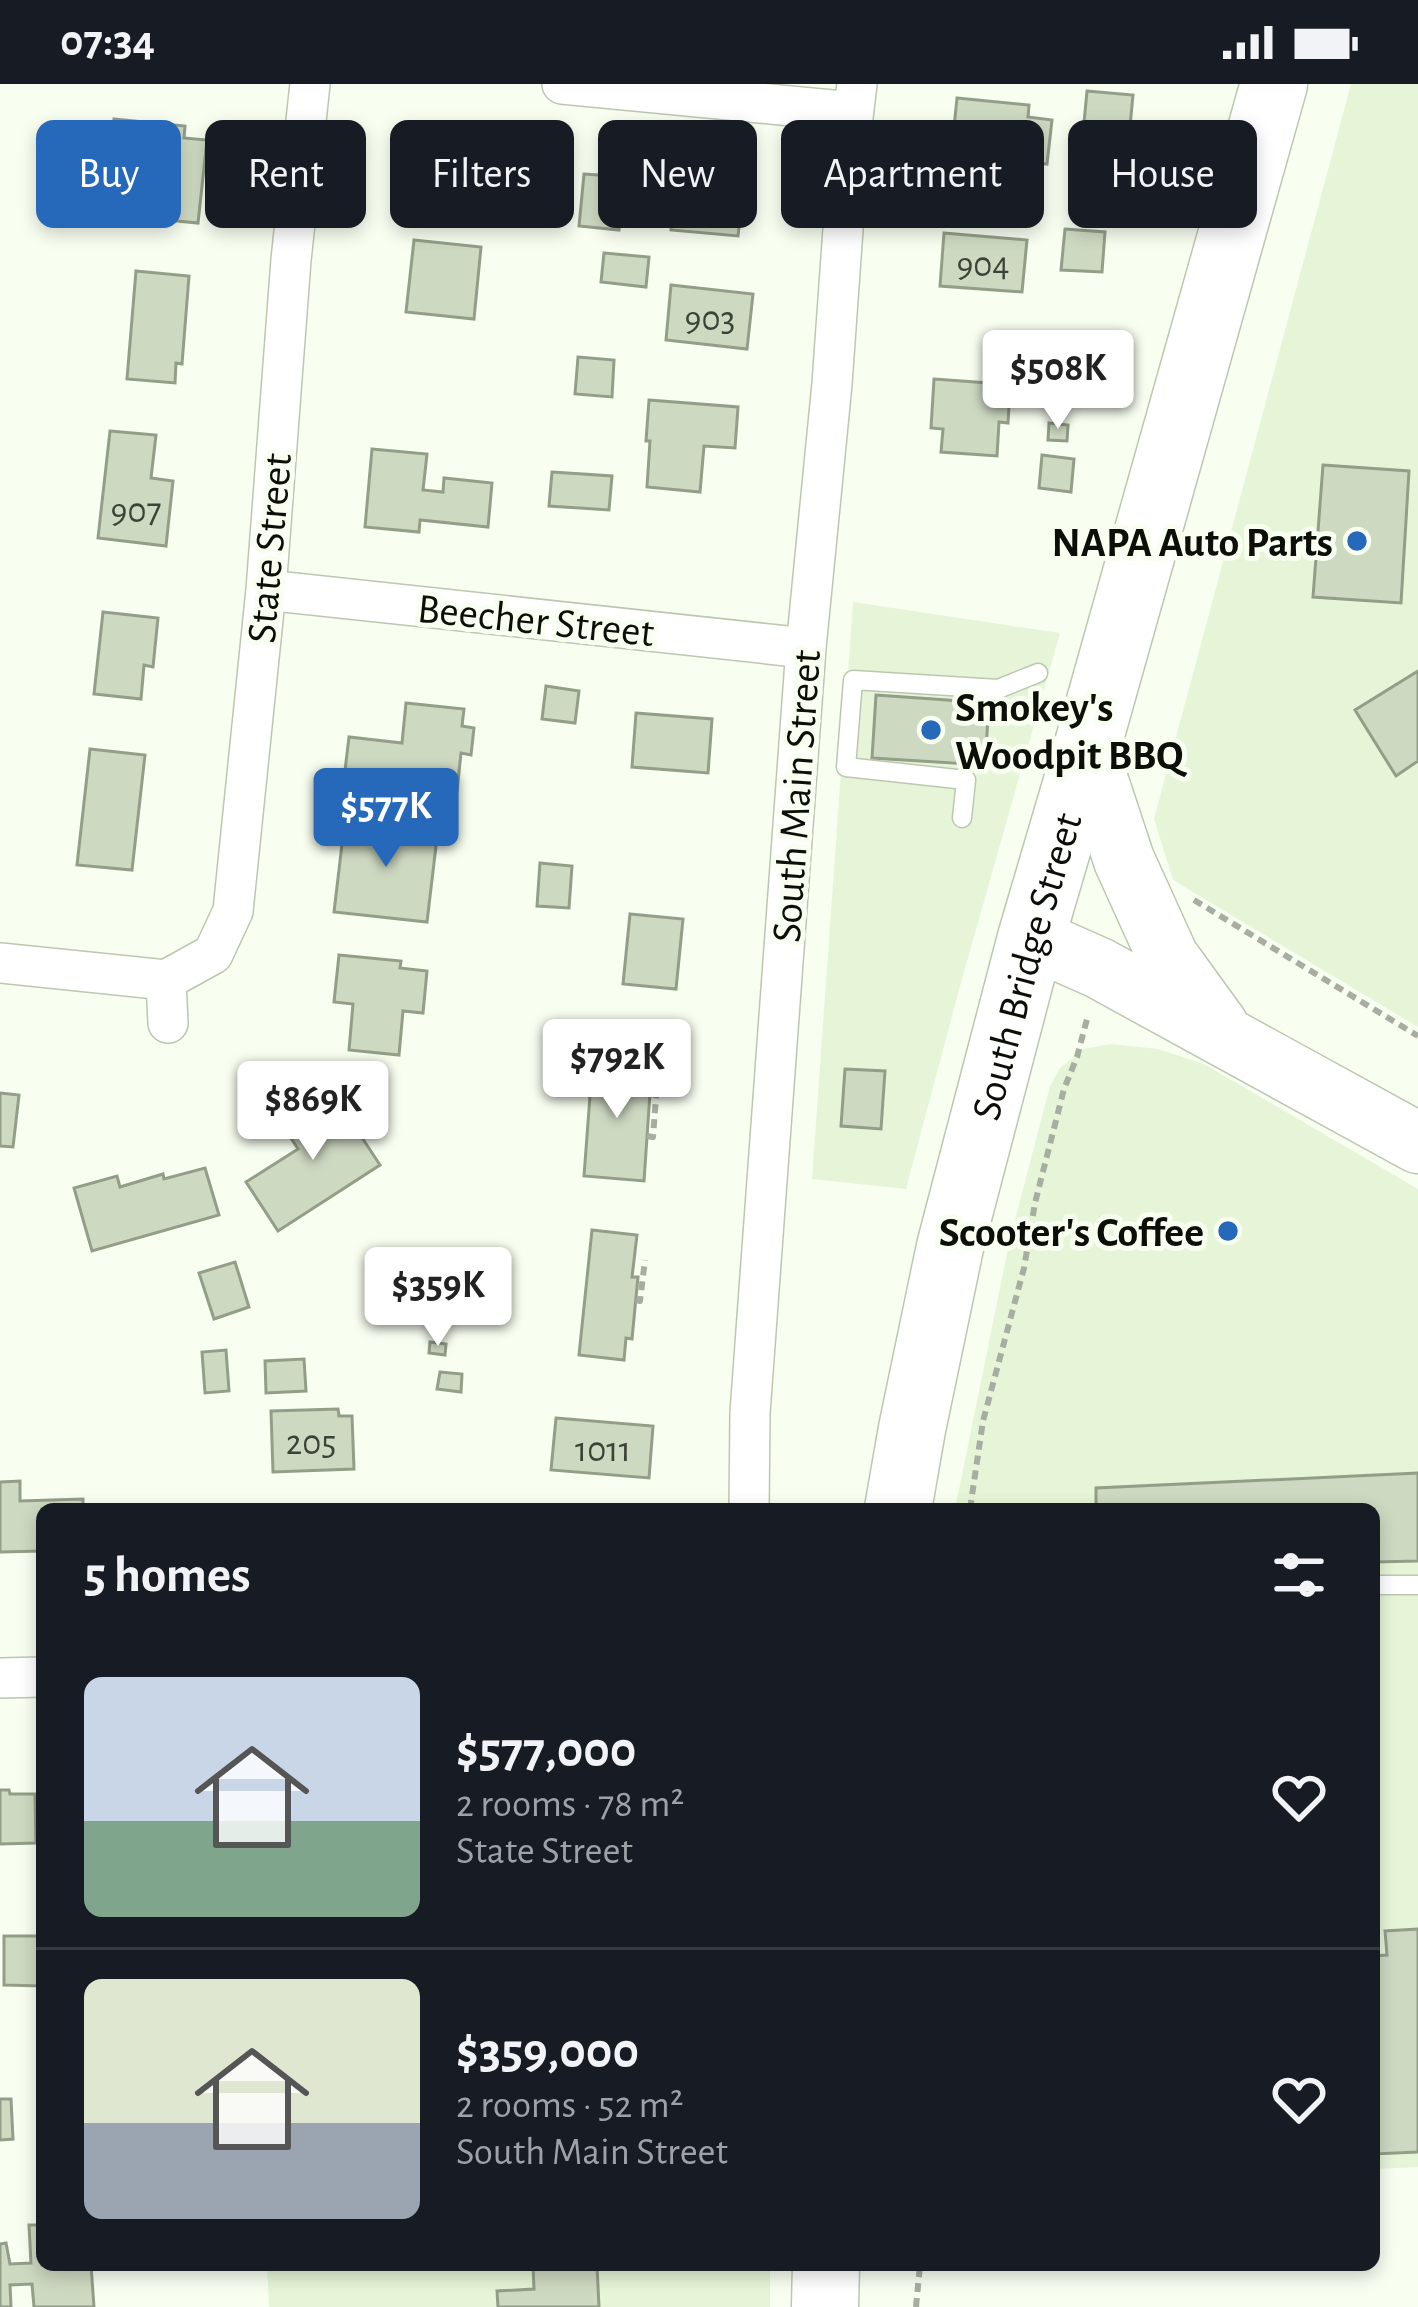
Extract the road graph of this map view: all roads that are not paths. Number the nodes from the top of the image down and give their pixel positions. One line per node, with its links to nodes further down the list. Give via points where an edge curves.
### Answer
1 (310, 84): 5 (street, State Street)
2 (562, 84): 4 (street)
3 (1274, 84): 8 (highway, South Bridge Street)
4 (855, 98): 6 (street, South Main Street)
5 (266, 590): 6 (street, Beecher Street); 12 (street, State Street, via 233,911 213,954)
6 (806, 648): 16 (street, South Main Street)
7 (1038, 673): 9 (lane, via 998,689 854,680 846,767 965,780)
8 (1088, 748): 10 (highway, South Bridge Street); 14 (main road, via 1124,860 1168,957)
9 (962, 818)
10 (1031, 938): 14 (main road); 17 (highway, South Bridge Street, via 950,1247)
11 (0, 963): 12 (street)
12 (166, 980): 13 (street)
13 (168, 1023)
14 (1229, 1040): 15 (main road)
15 (1402, 1134)
16 (749, 1503)
17 (899, 1503)
18 (1418, 1585): 19 (lane)
19 (1380, 1586)
20 (36, 1676): 21 (street)
21 (0, 1678)
22 (826, 2271): 23 (highway)
23 (825, 2307)

